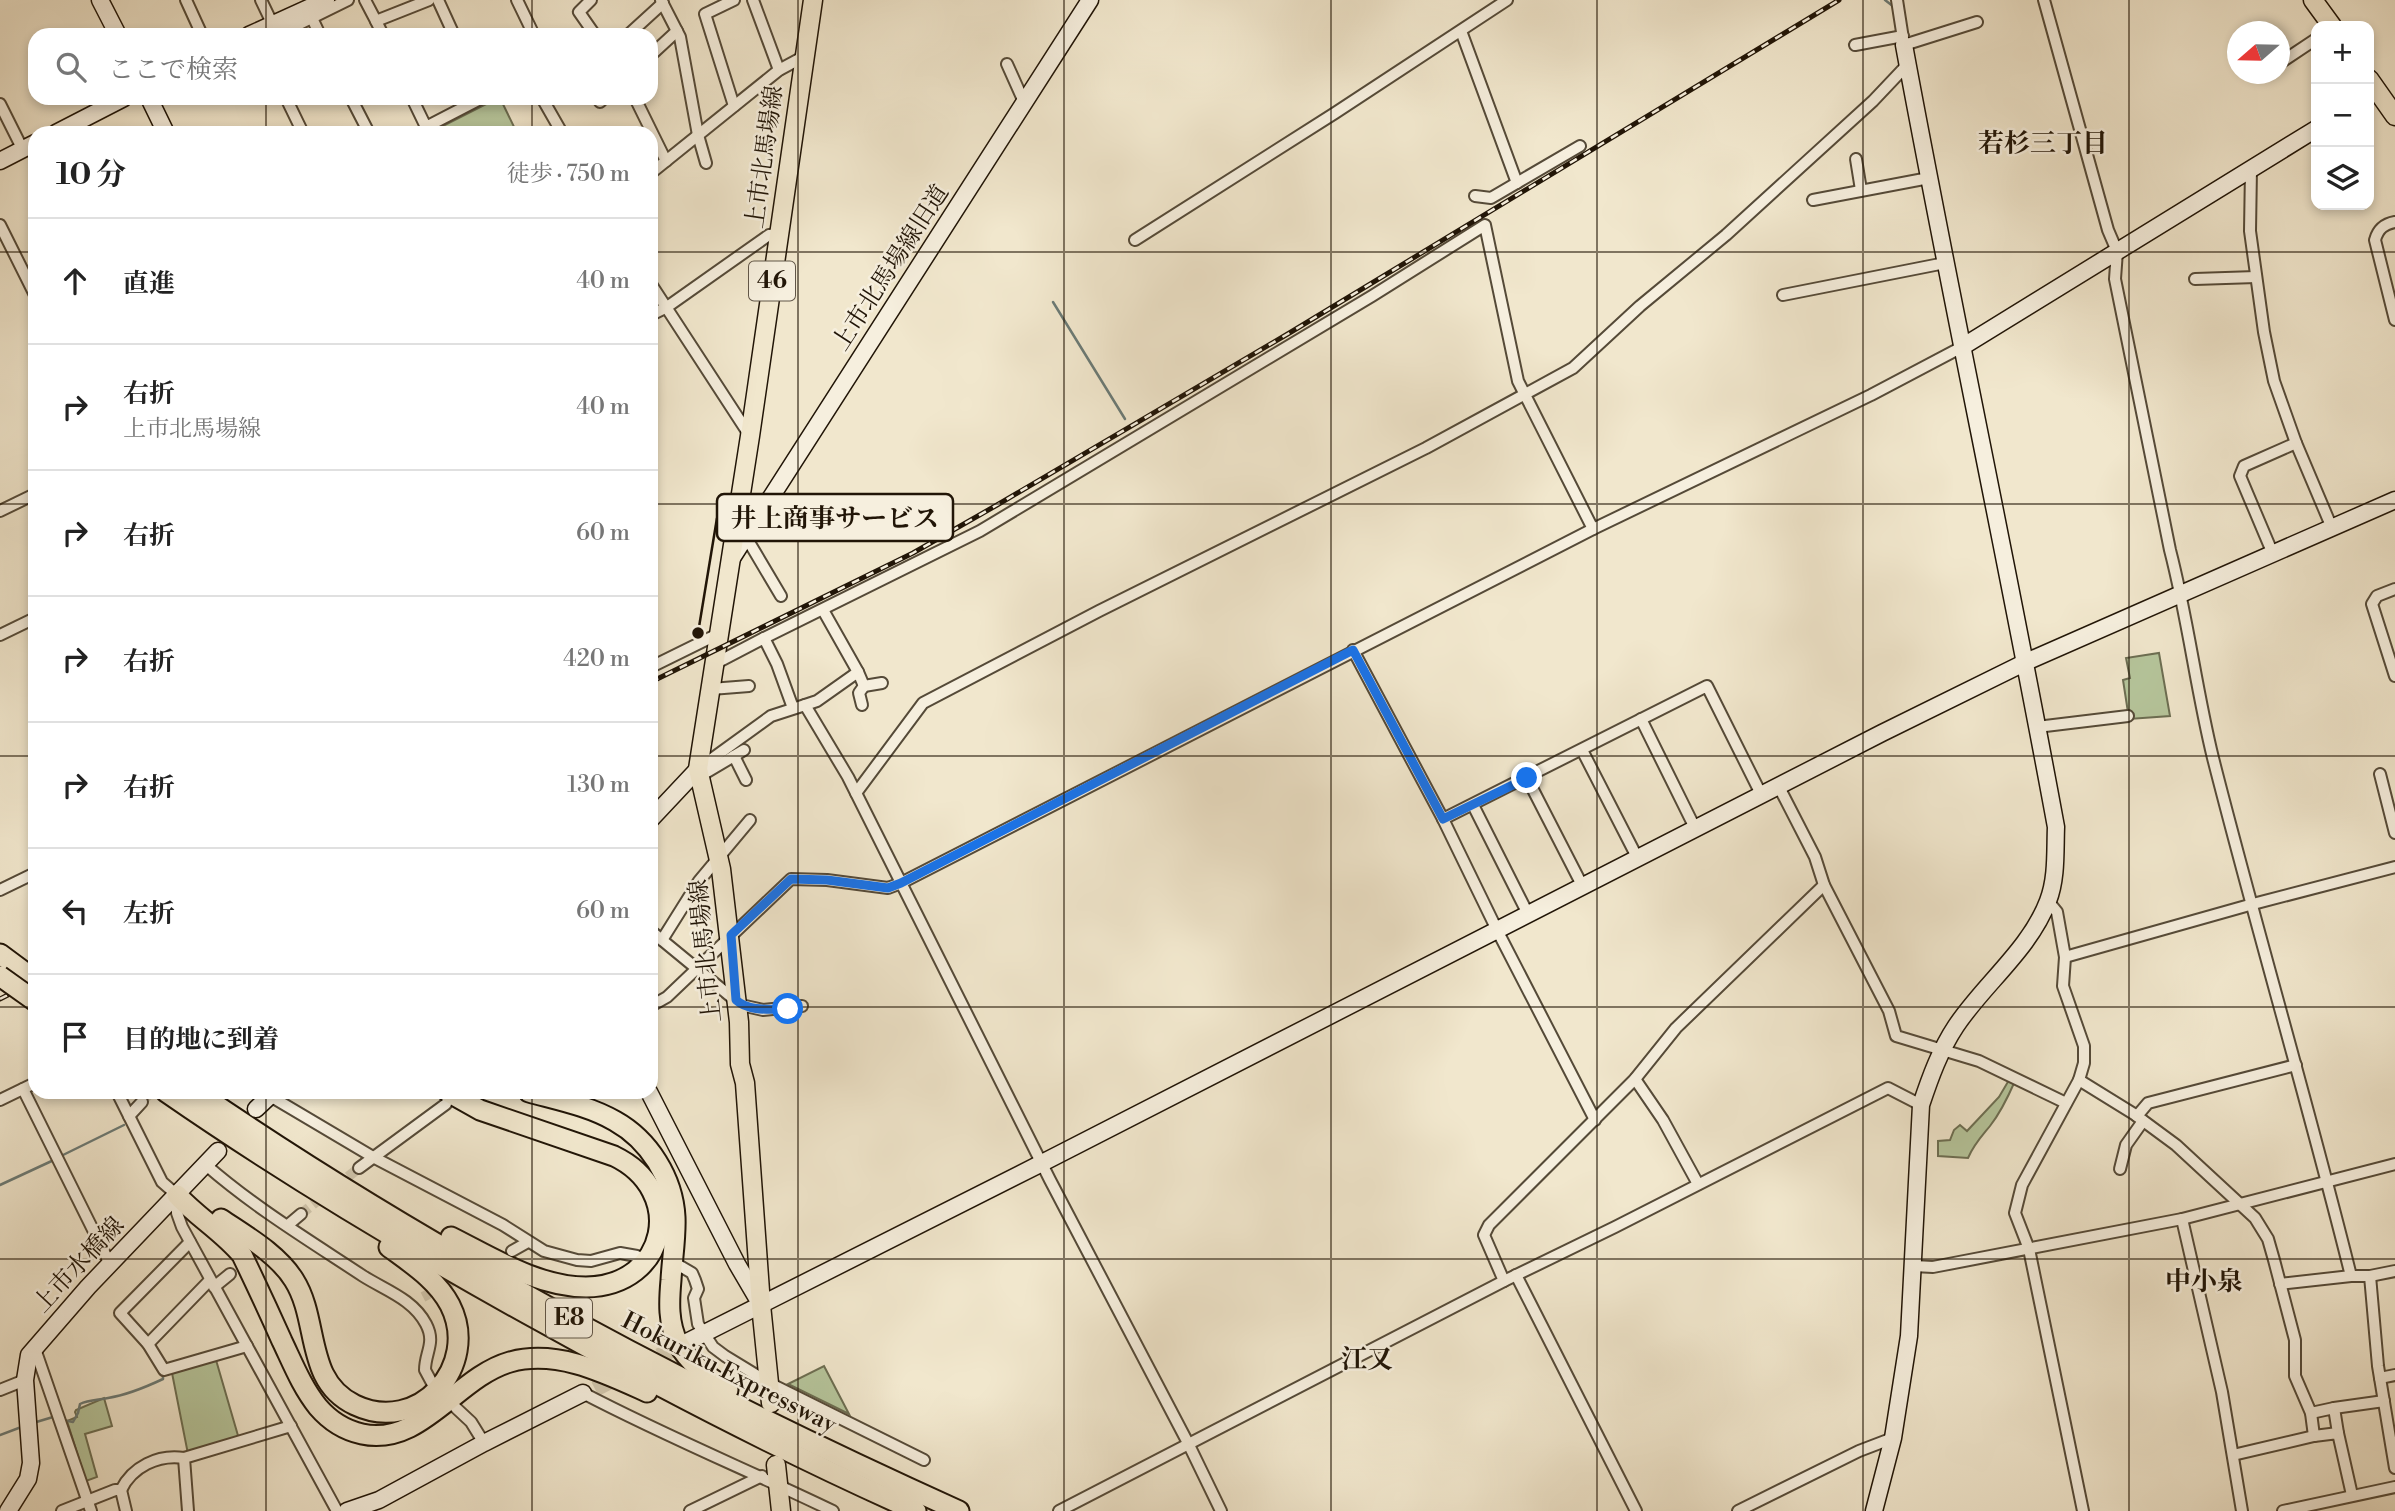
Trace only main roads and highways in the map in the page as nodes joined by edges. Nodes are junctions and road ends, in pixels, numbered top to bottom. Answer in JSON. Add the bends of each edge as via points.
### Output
{"nodes":[{"id":1,"x":813,"y":0,"type":"edge"},
{"id":2,"x":2313,"y":0,"type":"edge"},
{"id":3,"x":2328,"y":21,"type":"edge"},
{"id":4,"x":2374,"y":91,"type":"edge"},
{"id":5,"x":2395,"y":116,"type":"edge"},
{"id":6,"x":3,"y":963,"type":"edge"},
{"id":7,"x":28,"y":976,"type":"edge"},
{"id":8,"x":28,"y":993,"type":"edge"},
{"id":9,"x":190,"y":1099,"type":"edge"},
{"id":10,"x":190,"y":1099,"type":"edge"},
{"id":11,"x":191,"y":1099,"type":"edge"},
{"id":12,"x":456,"y":1099,"type":"edge"},
{"id":13,"x":552,"y":1099,"type":"edge"},
{"id":14,"x":286,"y":1150,"type":"junction"},
{"id":15,"x":771,"y":1403,"type":"dead end"},
{"id":16,"x":825,"y":1469,"type":"junction"},
{"id":17,"x":772,"y":1475,"type":"road end"},
{"id":18,"x":913,"y":1490,"type":"junction"},
{"id":19,"x":781,"y":1511,"type":"edge"},
{"id":20,"x":916,"y":1511,"type":"edge"},
{"id":21,"x":959,"y":1511,"type":"edge"}],
"edges":[{"from":1,"to":15,"type":"main road","name":"上市北馬場線","number":"46","via":[[698,769],[719,856],[731,935]]},
{"from":2,"to":3,"type":"main road"},
{"from":4,"to":5,"type":"main road"},
{"from":6,"to":7,"type":"highway"},
{"from":6,"to":8,"type":"highway","bridge":true},
{"from":9,"to":16,"type":"highway","via":[[214,1129],[432,1280],[451,1307],[459,1342],[454,1366],[442,1387],[418,1406],[392,1412],[366,1410],[333,1389],[318,1366],[306,1308],[294,1279],[244,1235],[201,1205],[177,1195],[242,1255],[307,1391],[326,1415],[346,1430],[380,1436],[407,1429],[481,1375],[511,1362],[546,1358],[596,1370]]},
{"from":10,"to":16,"type":"highway","name":"Hokuriku Expressway","number":"E8","via":[[370,1223],[509,1304]]},
{"from":11,"to":14,"type":"highway","name":"Hokuriku Expressway","number":"E8"},
{"from":12,"to":14,"type":"highway","via":[[614,1156],[641,1173],[655,1196],[660,1221],[653,1249],[643,1264],[623,1279],[599,1286],[556,1284],[433,1228]]},
{"from":13,"to":18,"type":"highway","via":[[617,1122],[659,1164],[675,1216],[671,1324],[678,1343],[702,1373],[744,1401]]},
{"from":14,"to":18,"type":"highway","name":"Hokuriku Expressway","number":"E8","via":[[435,1242],[609,1340],[836,1456]]},
{"from":16,"to":20,"type":"highway","name":"Hokuriku Expressway","number":"E8"},
{"from":17,"to":19,"type":"main road"},
{"from":18,"to":21,"type":"highway","name":"Hokuriku Expressway","number":"E8"}]}
